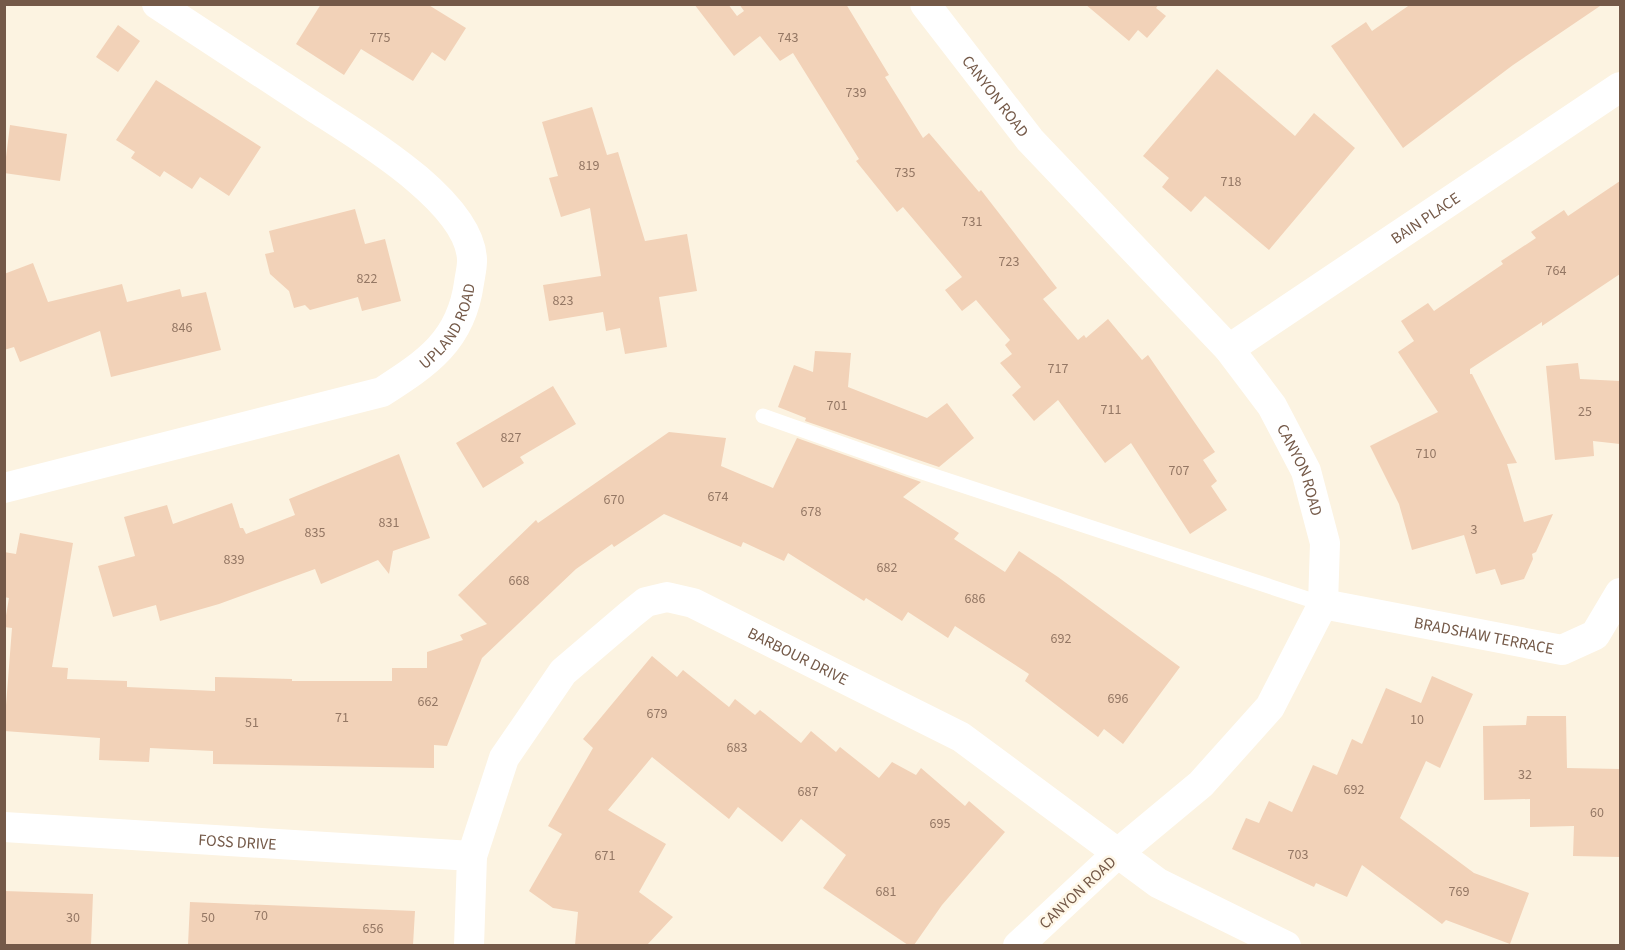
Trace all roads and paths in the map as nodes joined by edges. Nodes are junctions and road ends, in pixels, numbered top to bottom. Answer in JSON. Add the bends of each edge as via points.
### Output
{"nodes":[{"id":1,"x":157,"y":4,"type":"edge"},
{"id":2,"x":925,"y":4,"type":"edge"},
{"id":3,"x":1620,"y":87,"type":"edge"},
{"id":4,"x":1229,"y":349,"type":"junction"},
{"id":5,"x":763,"y":416,"type":"dead end"},
{"id":6,"x":4,"y":488,"type":"edge"},
{"id":7,"x":1620,"y":593,"type":"edge"},
{"id":8,"x":1323,"y":604,"type":"junction"},
{"id":9,"x":4,"y":827,"type":"edge"},
{"id":10,"x":1119,"y":853,"type":"junction"},
{"id":11,"x":472,"y":856,"type":"junction"},
{"id":12,"x":469,"y":945,"type":"edge"},
{"id":13,"x":1018,"y":945,"type":"edge"},
{"id":14,"x":1286,"y":945,"type":"edge"}],
"edges":[{"from":1,"to":6,"type":"street","name":"UPLAND ROAD","via":[[401,164],[416,178],[462,228],[472,259],[467,299],[452,335],[427,363],[382,392]]},
{"from":2,"to":4,"type":"street","name":"CANYON ROAD","via":[[1030,140]]},
{"from":3,"to":4,"type":"street","name":"BAIN PLACE"},
{"from":4,"to":8,"type":"street","name":"CANYON ROAD","via":[[1272,406],[1306,471],[1325,543]]},
{"from":5,"to":8,"type":"lane"},
{"from":7,"to":8,"type":"street","name":"BRADSHAW TERRACE","via":[[1595,634],[1562,650]]},
{"from":8,"to":10,"type":"street","name":"CANYON ROAD","via":[[1270,707],[1201,783]]},
{"from":9,"to":11,"type":"street","name":"FOSS DRIVE"},
{"from":10,"to":11,"type":"street","name":"BARBOUR DRIVE","via":[[961,737],[693,603],[667,597],[646,602],[563,672],[504,758]]},
{"from":10,"to":13,"type":"street","name":"CANYON ROAD"},
{"from":10,"to":14,"type":"street","name":"BARBOUR DRIVE","via":[[1158,883]]},
{"from":11,"to":12,"type":"street","name":"BARBOUR DRIVE"}]}
